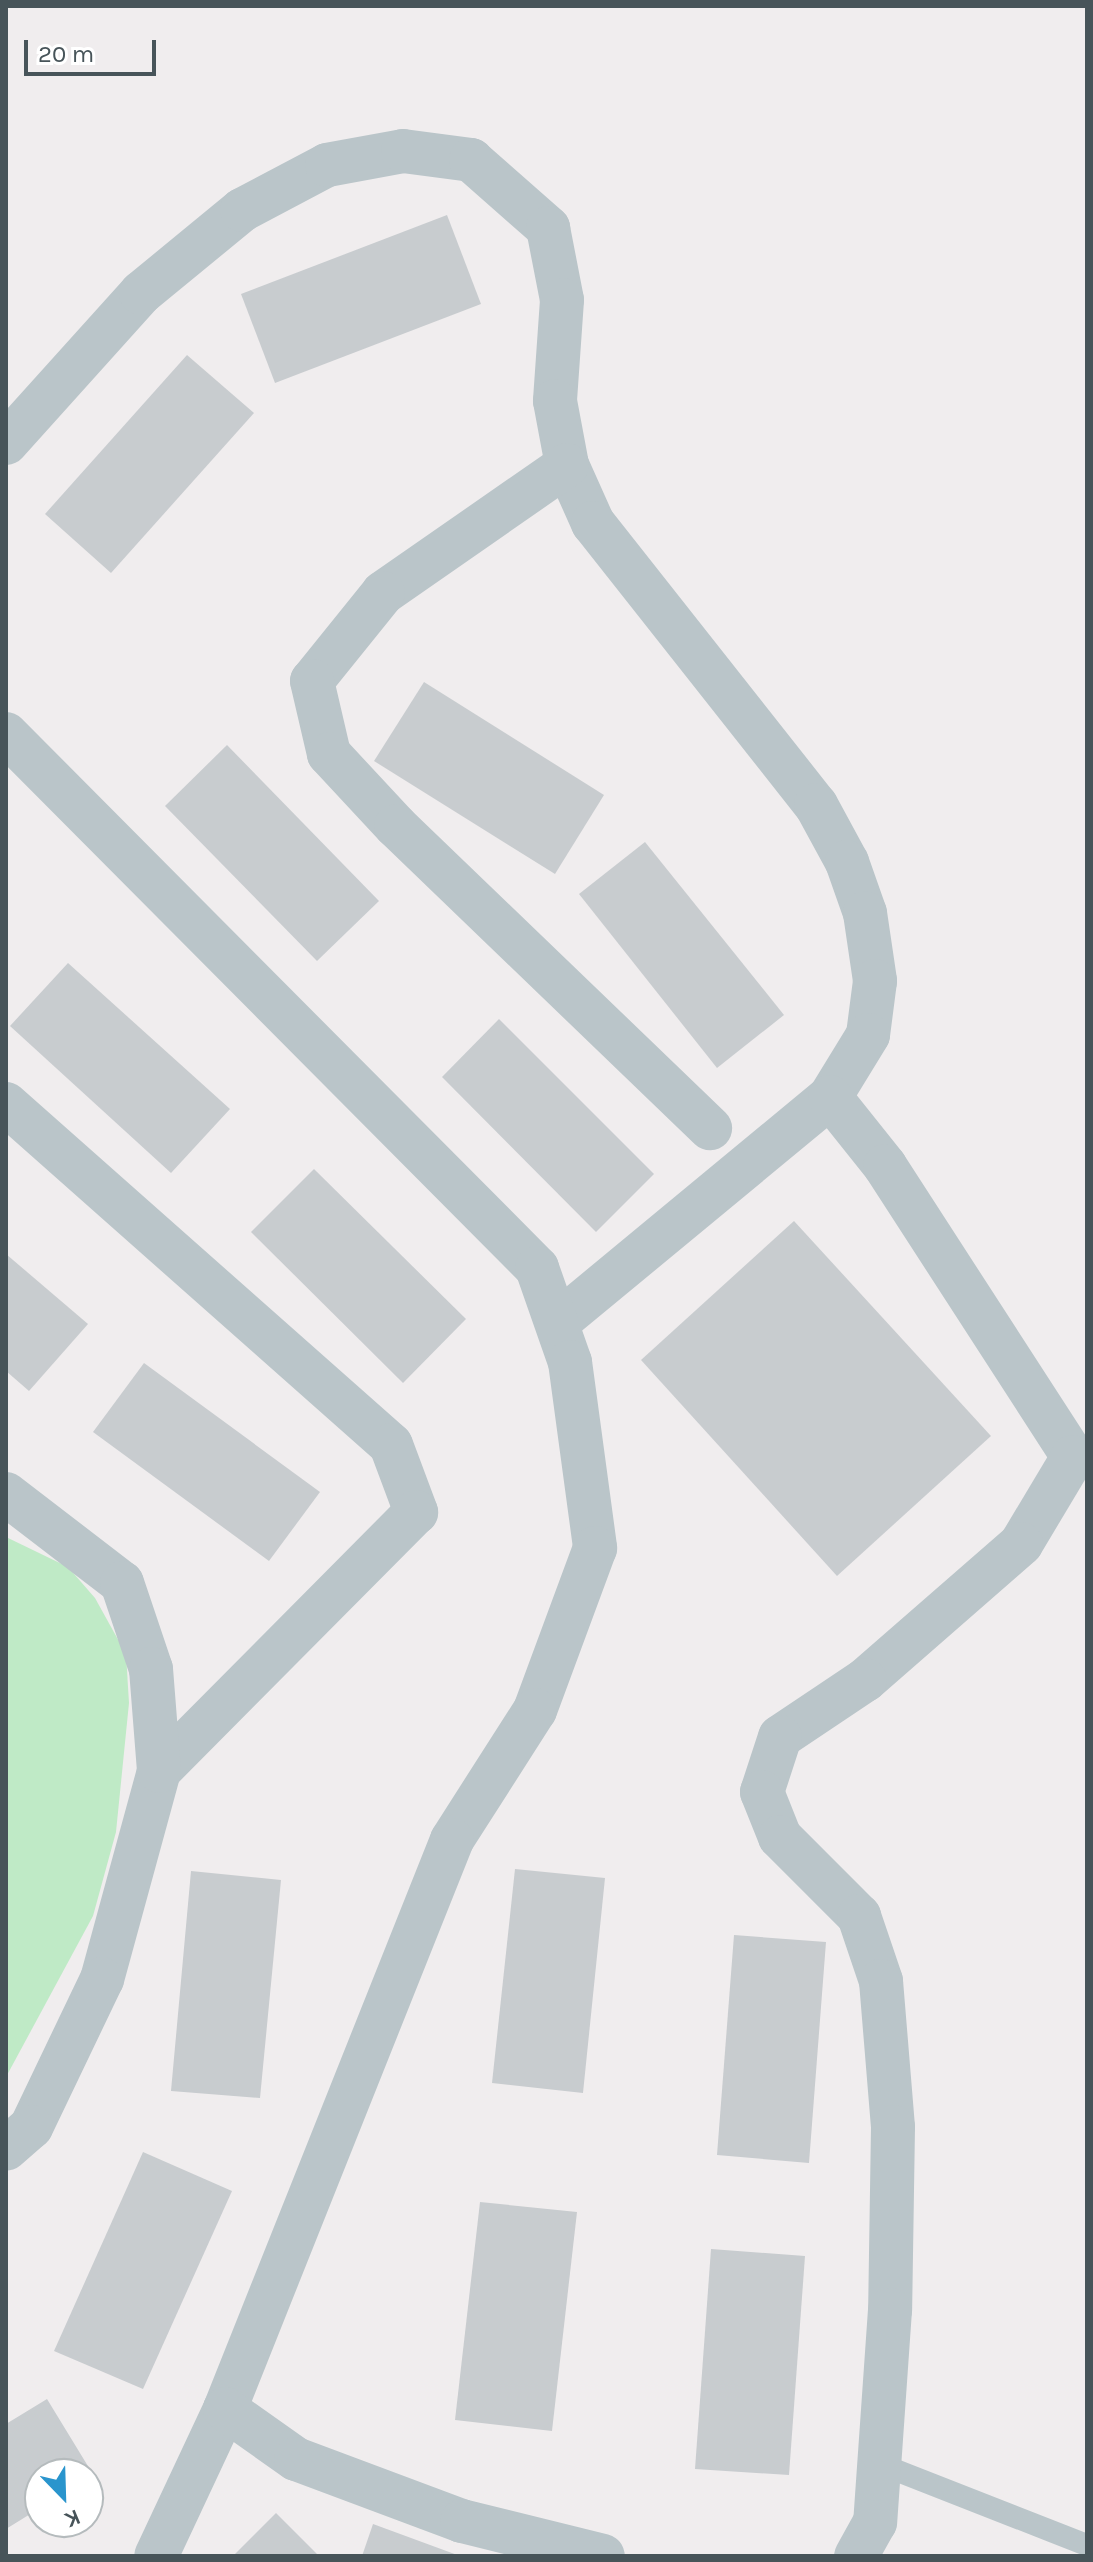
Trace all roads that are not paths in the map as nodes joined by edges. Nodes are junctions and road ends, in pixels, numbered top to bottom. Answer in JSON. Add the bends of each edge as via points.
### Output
{"nodes":[{"id":1,"x":6,"y":443,"type":"edge"},
{"id":2,"x":567,"y":465,"type":"junction"},
{"id":3,"x":6,"y":734,"type":"edge"},
{"id":4,"x":830,"y":1097,"type":"junction"},
{"id":5,"x":6,"y":1104,"type":"edge"},
{"id":6,"x":710,"y":1128,"type":"dead end"},
{"id":7,"x":557,"y":1323,"type":"junction"},
{"id":8,"x":6,"y":1494,"type":"edge"},
{"id":9,"x":159,"y":1771,"type":"junction"},
{"id":10,"x":6,"y":2149,"type":"edge"},
{"id":11,"x":225,"y":2409,"type":"junction"},
{"id":12,"x":880,"y":2464,"type":"junction"},
{"id":13,"x":1087,"y":2545,"type":"edge"},
{"id":14,"x":583,"y":2554,"type":"edge"},
{"id":15,"x":156,"y":2556,"type":"edge"},
{"id":16,"x":856,"y":2556,"type":"edge"}],
"edges":[{"from":1,"to":2,"type":"street","via":[[141,293],[242,210],[327,165],[403,151],[471,160],[548,228],[562,300],[555,401]]},
{"from":2,"to":4,"type":"street","via":[[593,523],[816,805],[847,862],[865,913],[875,981],[868,1035]]},
{"from":2,"to":6,"type":"street","via":[[383,593],[312,681],[329,754],[396,826]]},
{"from":3,"to":7,"type":"street","via":[[537,1268]]},
{"from":4,"to":7,"type":"street"},
{"from":4,"to":12,"type":"street","via":[[885,1166],[1073,1457],[1021,1544],[865,1680],[780,1737],[762,1792],[780,1837],[859,1916],[881,1981],[893,2127]]},
{"from":5,"to":9,"type":"street","via":[[391,1445],[416,1512]]},
{"from":7,"to":11,"type":"street","via":[[570,1362],[595,1548],[535,1710],[452,1840]]},
{"from":8,"to":9,"type":"street","via":[[122,1583],[151,1669]]},
{"from":9,"to":10,"type":"street","via":[[102,1979],[31,2127]]},
{"from":11,"to":14,"type":"street","via":[[296,2459],[462,2521]]},
{"from":11,"to":15,"type":"street"},
{"from":12,"to":13,"type":"lane"},
{"from":12,"to":16,"type":"street","via":[[875,2522]]}]}
